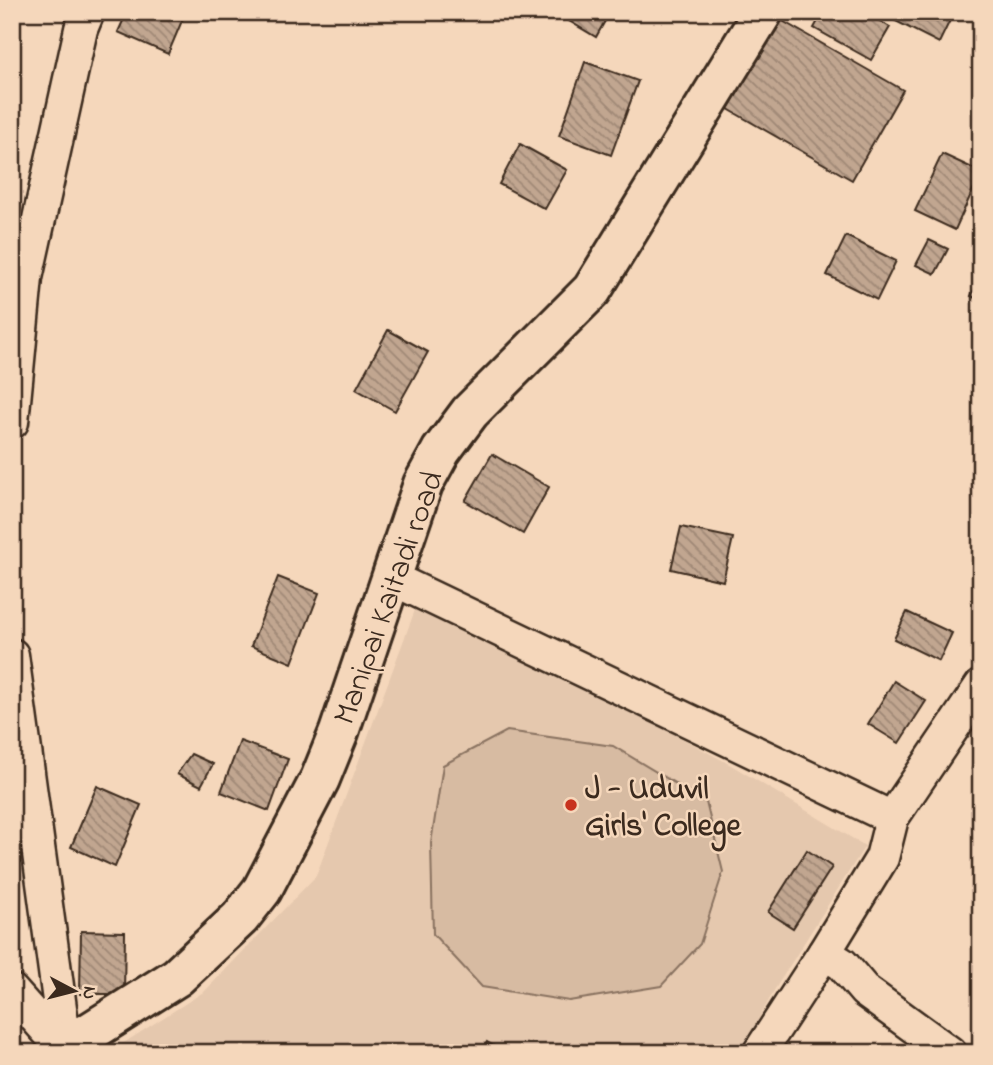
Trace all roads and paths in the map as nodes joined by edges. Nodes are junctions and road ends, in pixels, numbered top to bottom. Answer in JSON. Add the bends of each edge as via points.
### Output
{"nodes":[{"id":1,"x":88,"y":12,"type":"edge"},
{"id":2,"x":763,"y":12,"type":"edge"},
{"id":3,"x":12,"y":422,"type":"edge"},
{"id":4,"x":391,"y":578,"type":"junction"},
{"id":5,"x":12,"y":655,"type":"edge"},
{"id":6,"x":981,"y":686,"type":"edge"},
{"id":7,"x":892,"y":818,"type":"junction"},
{"id":8,"x":824,"y":953,"type":"junction"},
{"id":9,"x":12,"y":991,"type":"edge"},
{"id":10,"x":66,"y":1052,"type":"edge"},
{"id":11,"x":759,"y":1053,"type":"edge"},
{"id":12,"x":950,"y":1053,"type":"edge"}],
"edges":[{"from":1,"to":3,"type":"street","via":[[26,278]]},
{"from":2,"to":4,"type":"main road","name":"Manipai Kaitadi road","via":[[592,290],[470,412],[441,451],[423,484]]},
{"from":4,"to":7,"type":"street"},
{"from":4,"to":10,"type":"main road","name":"Manipai Kaitadi road","via":[[329,755],[262,890],[240,918],[177,977]]},
{"from":5,"to":10,"type":"street"},
{"from":6,"to":7,"type":"street"},
{"from":7,"to":8,"type":"street","via":[[882,858]]},
{"from":8,"to":11,"type":"street"},
{"from":8,"to":12,"type":"street","via":[[842,964],[865,991]]},
{"from":9,"to":10,"type":"street"}]}
